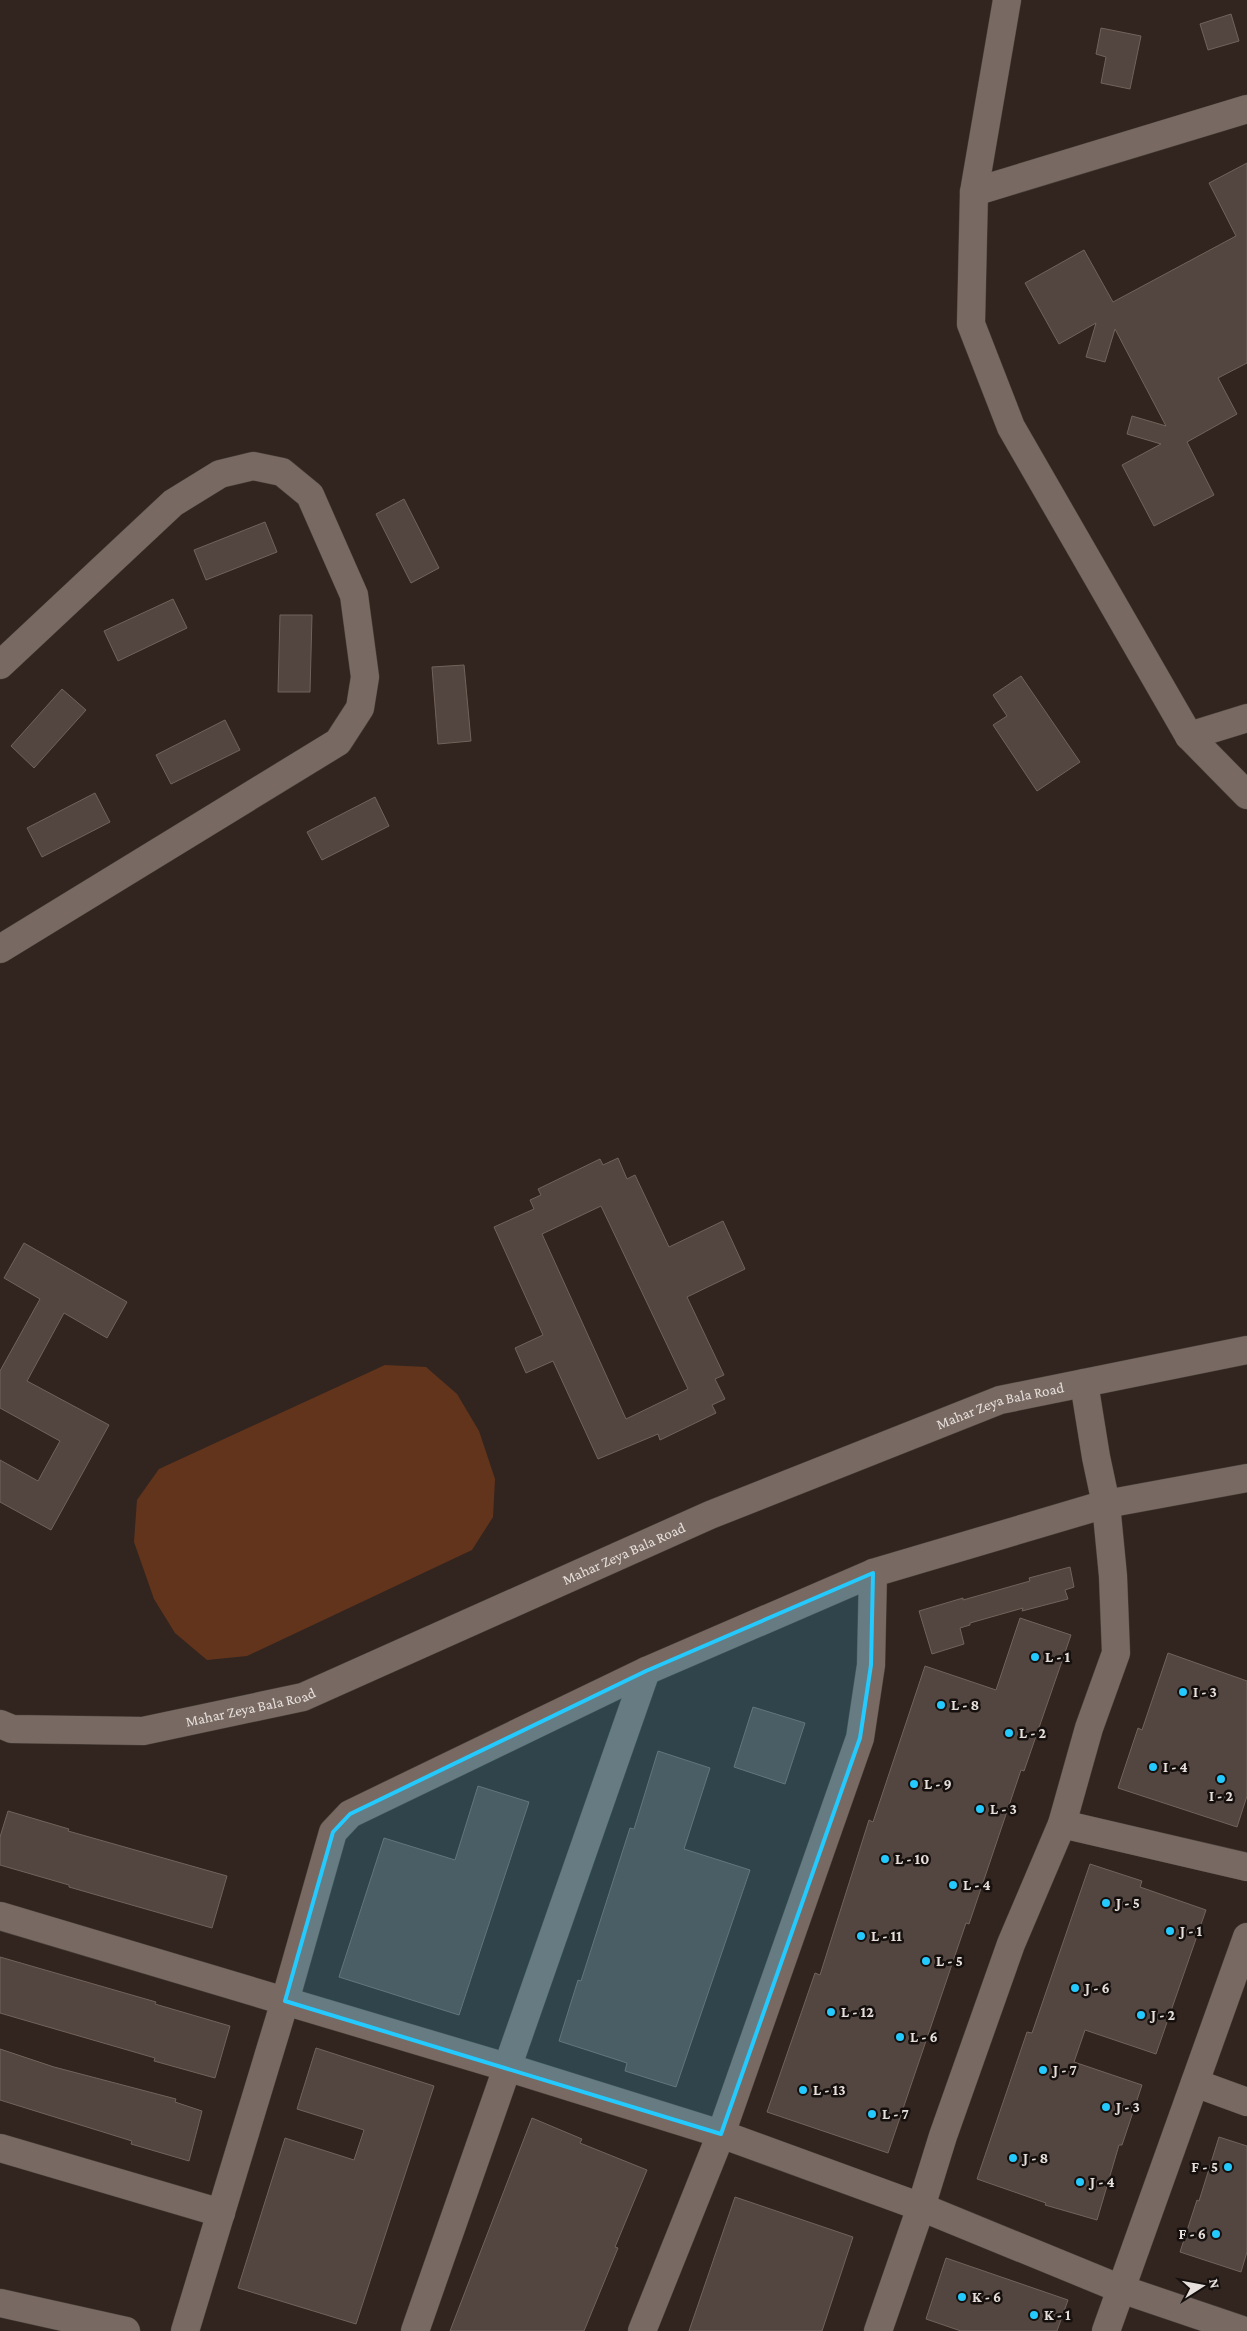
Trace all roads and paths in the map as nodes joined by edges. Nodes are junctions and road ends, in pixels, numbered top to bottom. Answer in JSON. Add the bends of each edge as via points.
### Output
{"nodes":[{"id":1,"x":1007,"y":0,"type":"edge"},
{"id":2,"x":1247,"y":109,"type":"edge"},
{"id":3,"x":974,"y":192,"type":"junction"},
{"id":4,"x":0,"y":665,"type":"edge"},
{"id":5,"x":1247,"y":718,"type":"edge"},
{"id":6,"x":1189,"y":736,"type":"junction"},
{"id":7,"x":1247,"y":795,"type":"edge"},
{"id":8,"x":0,"y":949,"type":"edge"},
{"id":9,"x":1247,"y":1350,"type":"edge"},
{"id":10,"x":1084,"y":1383,"type":"junction"},
{"id":11,"x":1247,"y":1478,"type":"edge"},
{"id":12,"x":1106,"y":1504,"type":"junction"},
{"id":13,"x":873,"y":1573,"type":"junction"},
{"id":14,"x":646,"y":1671,"type":"junction"},
{"id":15,"x":0,"y":1724,"type":"edge"},
{"id":16,"x":1062,"y":1824,"type":"junction"},
{"id":17,"x":1247,"y":1867,"type":"edge"},
{"id":18,"x":0,"y":1916,"type":"edge"},
{"id":19,"x":1247,"y":1936,"type":"edge"},
{"id":20,"x":285,"y":2001,"type":"junction"},
{"id":21,"x":506,"y":2067,"type":"junction"},
{"id":22,"x":1195,"y":2083,"type":"junction"},
{"id":23,"x":1247,"y":2102,"type":"edge"},
{"id":24,"x":720,"y":2134,"type":"junction"},
{"id":25,"x":0,"y":2148,"type":"edge"},
{"id":26,"x":921,"y":2208,"type":"junction"},
{"id":27,"x":221,"y":2214,"type":"junction"},
{"id":28,"x":1121,"y":2288,"type":"junction"},
{"id":29,"x":0,"y":2303,"type":"edge"},
{"id":30,"x":126,"y":2331,"type":"edge"},
{"id":31,"x":185,"y":2331,"type":"edge"},
{"id":32,"x":415,"y":2331,"type":"edge"},
{"id":33,"x":642,"y":2331,"type":"edge"},
{"id":34,"x":878,"y":2331,"type":"edge"},
{"id":35,"x":1106,"y":2331,"type":"edge"},
{"id":36,"x":1246,"y":2331,"type":"edge"}],
"edges":[{"from":1,"to":3,"type":"street"},
{"from":2,"to":3,"type":"street"},
{"from":3,"to":6,"type":"street","via":[[971,324],[1010,427]]},
{"from":4,"to":8,"type":"street","via":[[174,503],[220,474],[253,466],[282,472],[310,495],[354,594],[364,678],[360,708],[338,742]]},
{"from":5,"to":6,"type":"street"},
{"from":6,"to":7,"type":"street"},
{"from":9,"to":10,"type":"street","name":"Mahar Zeya Bala Road"},
{"from":10,"to":12,"type":"street"},
{"from":10,"to":15,"type":"street","name":"Mahar Zeya Bala Road","via":[[1000,1400],[719,1511],[303,1697],[143,1730],[12,1729]]},
{"from":11,"to":12,"type":"street"},
{"from":12,"to":13,"type":"street"},
{"from":12,"to":16,"type":"street","via":[[1116,1653],[1089,1728]]},
{"from":13,"to":14,"type":"street"},
{"from":13,"to":24,"type":"street","via":[[871,1665],[860,1738]]},
{"from":14,"to":20,"type":"street","via":[[350,1814],[333,1832]]},
{"from":14,"to":21,"type":"street"},
{"from":16,"to":17,"type":"street"},
{"from":16,"to":26,"type":"street","via":[[1010,1944]]},
{"from":18,"to":20,"type":"street"},
{"from":19,"to":22,"type":"street"},
{"from":20,"to":21,"type":"street"},
{"from":20,"to":27,"type":"street"},
{"from":21,"to":24,"type":"street"},
{"from":21,"to":32,"type":"street"},
{"from":22,"to":23,"type":"street"},
{"from":22,"to":28,"type":"street"},
{"from":24,"to":26,"type":"street"},
{"from":24,"to":33,"type":"street"},
{"from":25,"to":27,"type":"street"},
{"from":26,"to":28,"type":"street"},
{"from":26,"to":34,"type":"street"},
{"from":27,"to":31,"type":"street"},
{"from":28,"to":35,"type":"street"},
{"from":28,"to":36,"type":"street"},
{"from":29,"to":30,"type":"street"}]}
